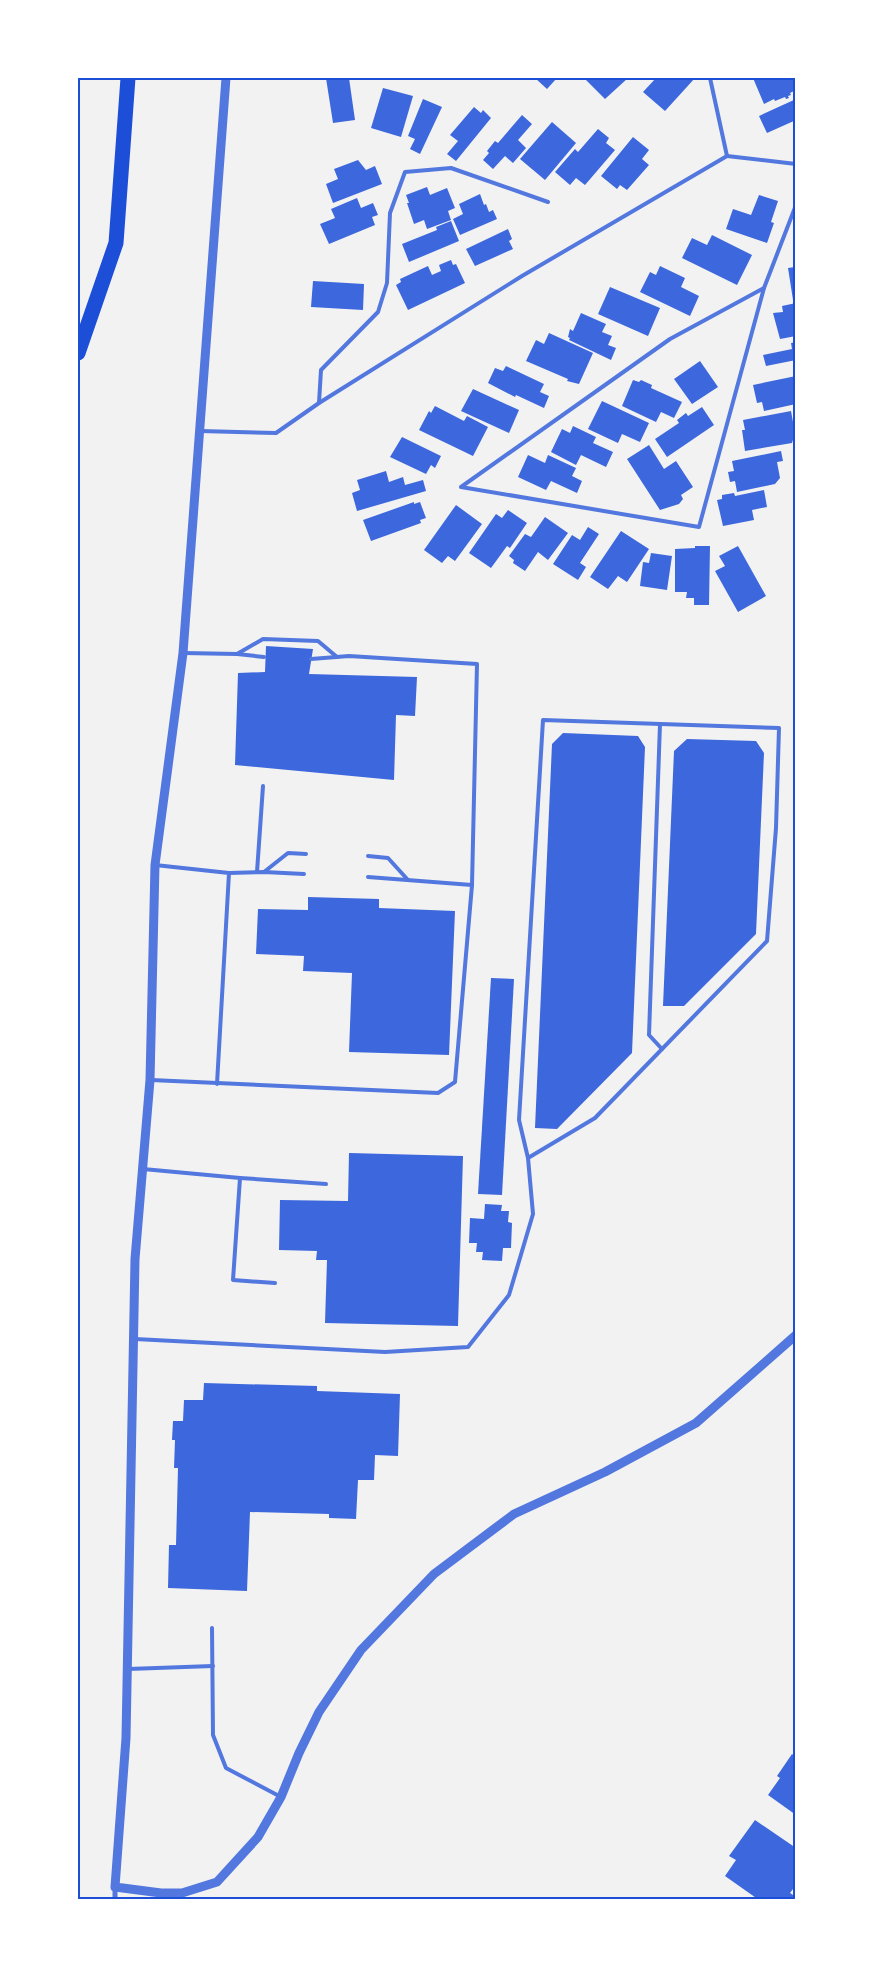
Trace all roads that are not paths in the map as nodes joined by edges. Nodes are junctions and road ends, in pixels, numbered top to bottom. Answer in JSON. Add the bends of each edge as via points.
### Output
{"nodes":[{"id":1,"x":128,"y":78,"type":"edge"},
{"id":2,"x":226,"y":78,"type":"edge"},
{"id":3,"x":710,"y":78,"type":"edge"},
{"id":4,"x":727,"y":156,"type":"junction"},
{"id":5,"x":796,"y":164,"type":"edge"},
{"id":6,"x":548,"y":202,"type":"dead end"},
{"id":7,"x":796,"y":205,"type":"edge"},
{"id":8,"x":764,"y":288,"type":"junction"},
{"id":9,"x":78,"y":353,"type":"edge"},
{"id":10,"x":319,"y":403,"type":"junction"},
{"id":11,"x":200,"y":431,"type":"junction"},
{"id":12,"x":183,"y":653,"type":"junction"},
{"id":13,"x":237,"y":654,"type":"junction"},
{"id":14,"x":264,"y":657,"type":"dead end"},
{"id":15,"x":337,"y":657,"type":"junction"},
{"id":16,"x":311,"y":659,"type":"dead end"},
{"id":17,"x":660,"y":724,"type":"junction"},
{"id":18,"x":263,"y":786,"type":"dead end"},
{"id":19,"x":306,"y":854,"type":"dead end"},
{"id":20,"x":368,"y":856,"type":"dead end"},
{"id":21,"x":155,"y":866,"type":"junction"},
{"id":22,"x":257,"y":872,"type":"junction"},
{"id":23,"x":264,"y":872,"type":"junction"},
{"id":24,"x":229,"y":874,"type":"junction"},
{"id":25,"x":304,"y":874,"type":"dead end"},
{"id":26,"x":368,"y":877,"type":"dead end"},
{"id":27,"x":408,"y":880,"type":"junction"},
{"id":28,"x":472,"y":885,"type":"junction"},
{"id":29,"x":662,"y":1049,"type":"junction"},
{"id":30,"x":150,"y":1080,"type":"junction"},
{"id":31,"x":217,"y":1084,"type":"junction"},
{"id":32,"x":528,"y":1158,"type":"junction"},
{"id":33,"x":143,"y":1168,"type":"junction"},
{"id":34,"x":240,"y":1178,"type":"junction"},
{"id":35,"x":326,"y":1184,"type":"dead end"},
{"id":36,"x":275,"y":1283,"type":"dead end"},
{"id":37,"x":796,"y":1335,"type":"edge"},
{"id":38,"x":133,"y":1339,"type":"junction"},
{"id":39,"x":212,"y":1628,"type":"dead end"},
{"id":40,"x":213,"y":1666,"type":"junction"},
{"id":41,"x":128,"y":1669,"type":"junction"},
{"id":42,"x":281,"y":1797,"type":"junction"},
{"id":43,"x":115,"y":1886,"type":"junction"},
{"id":44,"x":115,"y":1900,"type":"edge"}],
"edges":[{"from":1,"to":9,"type":"highway","via":[[116,243]]},
{"from":2,"to":11,"type":"street"},
{"from":3,"to":4,"type":"lane"},
{"from":4,"to":5,"type":"lane"},
{"from":4,"to":10,"type":"lane","via":[[522,276]]},
{"from":6,"to":10,"type":"lane","via":[[451,168],[405,172],[390,213],[387,283],[378,312],[321,370]]},
{"from":7,"to":8,"type":"lane"},
{"from":8,"to":8,"type":"lane","via":[[699,527],[461,487],[670,339]]},
{"from":10,"to":11,"type":"lane","via":[[276,433]]},
{"from":11,"to":12,"type":"street"},
{"from":12,"to":13,"type":"lane"},
{"from":12,"to":21,"type":"street"},
{"from":13,"to":14,"type":"lane"},
{"from":13,"to":15,"type":"lane","via":[[263,639],[299,640],[318,641]]},
{"from":15,"to":16,"type":"lane"},
{"from":15,"to":28,"type":"lane","via":[[477,664]]},
{"from":17,"to":29,"type":"lane","via":[[649,1035]]},
{"from":17,"to":29,"type":"lane","via":[[779,728],[776,828],[767,941]]},
{"from":17,"to":32,"type":"lane","via":[[543,720],[519,1120]]},
{"from":18,"to":22,"type":"lane"},
{"from":19,"to":23,"type":"lane","via":[[288,853]]},
{"from":20,"to":27,"type":"lane","via":[[388,858]]},
{"from":21,"to":24,"type":"lane"},
{"from":21,"to":30,"type":"street"},
{"from":22,"to":23,"type":"lane"},
{"from":22,"to":24,"type":"lane"},
{"from":23,"to":25,"type":"lane"},
{"from":24,"to":31,"type":"lane"},
{"from":26,"to":27,"type":"lane"},
{"from":27,"to":28,"type":"lane"},
{"from":28,"to":31,"type":"lane","via":[[454,1082],[438,1093]]},
{"from":29,"to":32,"type":"lane","via":[[595,1118]]},
{"from":30,"to":31,"type":"lane"},
{"from":30,"to":33,"type":"street"},
{"from":32,"to":38,"type":"lane","via":[[533,1214],[510,1295],[468,1347],[385,1352]]},
{"from":33,"to":34,"type":"lane"},
{"from":33,"to":38,"type":"street","via":[[135,1259]]},
{"from":34,"to":35,"type":"lane"},
{"from":34,"to":36,"type":"lane","via":[[233,1280]]},
{"from":37,"to":42,"type":"street","via":[[696,1423],[605,1472],[514,1514],[434,1574],[361,1650],[319,1712]]},
{"from":38,"to":41,"type":"street"},
{"from":39,"to":40,"type":"lane"},
{"from":40,"to":41,"type":"lane"},
{"from":40,"to":42,"type":"lane","via":[[213,1734],[226,1768]]},
{"from":41,"to":43,"type":"street"},
{"from":42,"to":43,"type":"street","via":[[258,1837],[217,1882],[182,1893]]},
{"from":43,"to":44,"type":"street"}]}
